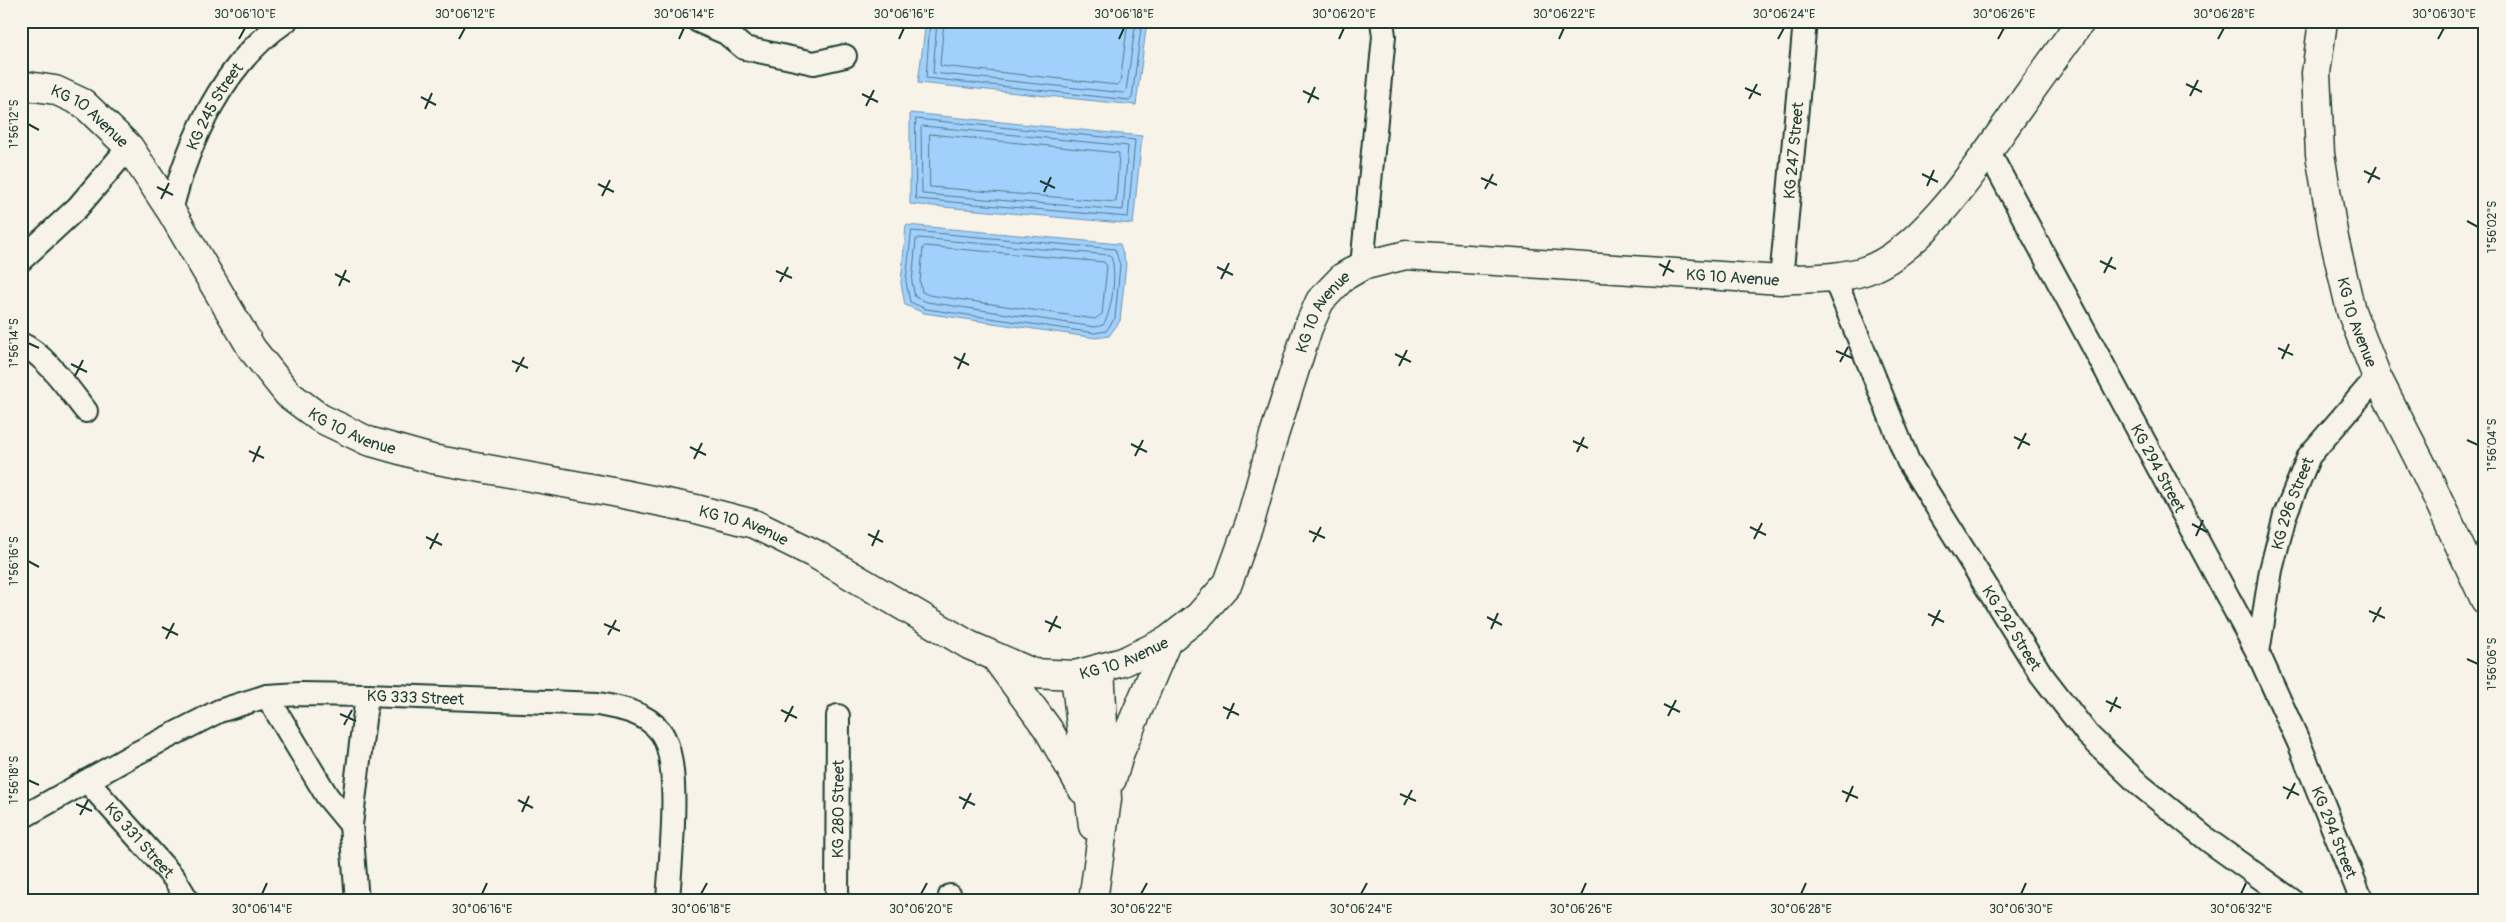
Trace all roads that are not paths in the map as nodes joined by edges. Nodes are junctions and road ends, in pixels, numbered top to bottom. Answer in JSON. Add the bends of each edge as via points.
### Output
{"nodes":[{"id":1,"x":286,"y":21,"type":"edge"},
{"id":2,"x":698,"y":21,"type":"edge"},
{"id":3,"x":1382,"y":21,"type":"edge"},
{"id":4,"x":1805,"y":21,"type":"edge"},
{"id":5,"x":2081,"y":21,"type":"edge"},
{"id":6,"x":2323,"y":21,"type":"edge"},
{"id":7,"x":845,"y":56,"type":"dead end"},
{"id":8,"x":21,"y":85,"type":"edge"},
{"id":9,"x":129,"y":147,"type":"junction"},
{"id":10,"x":1988,"y":151,"type":"junction"},
{"id":11,"x":171,"y":211,"type":"junction"},
{"id":12,"x":21,"y":260,"type":"edge"},
{"id":13,"x":1362,"y":266,"type":"junction"},
{"id":14,"x":1834,"y":277,"type":"junction"},
{"id":15,"x":1781,"y":280,"type":"junction"},
{"id":16,"x":21,"y":344,"type":"edge"},
{"id":17,"x":2377,"y":377,"type":"junction"},
{"id":18,"x":86,"y":411,"type":"dead end"},
{"id":19,"x":2485,"y":600,"type":"edge"},
{"id":20,"x":1167,"y":641,"type":"junction"},
{"id":21,"x":2258,"y":653,"type":"junction"},
{"id":22,"x":996,"y":658,"type":"junction"},
{"id":23,"x":1088,"y":672,"type":"junction"},
{"id":24,"x":367,"y":695,"type":"junction"},
{"id":25,"x":267,"y":696,"type":"junction"},
{"id":26,"x":838,"y":716,"type":"dead end"},
{"id":27,"x":86,"y":781,"type":"junction"},
{"id":28,"x":1097,"y":799,"type":"junction"},
{"id":29,"x":21,"y":818,"type":"edge"},
{"id":30,"x":351,"y":825,"type":"junction"},
{"id":31,"x":188,"y":901,"type":"edge"},
{"id":32,"x":357,"y":901,"type":"edge"},
{"id":33,"x":668,"y":901,"type":"edge"},
{"id":34,"x":837,"y":901,"type":"edge"},
{"id":35,"x":1093,"y":901,"type":"edge"},
{"id":36,"x":2293,"y":901,"type":"edge"},
{"id":37,"x":2362,"y":901,"type":"edge"}],
"edges":[{"from":1,"to":11,"type":"street","name":"KG 245 Street","via":[[240,63],[215,101],[178,179]]},
{"from":2,"to":7,"type":"street","via":[[726,33],[744,48],[814,62]]},
{"from":3,"to":13,"type":"street","via":[[1384,36]]},
{"from":4,"to":15,"type":"street","name":"KG 247 Street"},
{"from":5,"to":10,"type":"street","name":"KG 10 Avenue"},
{"from":6,"to":17,"type":"street","name":"KG 10 Avenue","via":[[2316,73],[2320,154],[2334,238],[2351,311]]},
{"from":8,"to":9,"type":"street","name":"KG 10 Avenue","via":[[56,90],[83,103]]},
{"from":9,"to":11,"type":"street","name":"KG 10 Avenue"},
{"from":9,"to":12,"type":"street","via":[[78,207]]},
{"from":10,"to":14,"type":"street","name":"KG 10 Avenue","via":[[1939,215],[1900,251],[1864,271]]},
{"from":10,"to":21,"type":"street","name":"KG 294 Street"},
{"from":11,"to":22,"type":"street","name":"KG 10 Avenue","via":[[252,349],[288,394],[320,418],[368,441],[432,459],[631,496],[754,524],[815,554],[968,645]]},
{"from":13,"to":15,"type":"street","name":"KG 10 Avenue","via":[[1406,255]]},
{"from":13,"to":20,"type":"street","name":"KG 10 Avenue","via":[[1343,277],[1320,301],[1308,328],[1250,522],[1228,582],[1199,616]]},
{"from":14,"to":15,"type":"street","name":"KG 10 Avenue"},
{"from":14,"to":36,"type":"street","name":"KG 292 Street","via":[[1908,462],[2041,674],[2088,735],[2140,785],[2209,841]]},
{"from":16,"to":18,"type":"street","via":[[54,371]]},
{"from":17,"to":19,"type":"street","name":"KG 10 Avenue"},
{"from":17,"to":21,"type":"street","name":"KG 296 Street","via":[[2309,456],[2285,515],[2271,570]]},
{"from":20,"to":23,"type":"street","name":"KG 10 Avenue","via":[[1123,662]]},
{"from":20,"to":28,"type":"street"},
{"from":21,"to":37,"type":"street","name":"KG 294 Street","via":[[2299,743]]},
{"from":22,"to":23,"type":"street","name":"KG 10 Avenue","via":[[1033,673]]},
{"from":22,"to":28,"type":"street"},
{"from":23,"to":28,"type":"street"},
{"from":24,"to":25,"type":"street","name":"KG 333 Street"},
{"from":24,"to":30,"type":"street"},
{"from":24,"to":33,"type":"street","name":"KG 333 Street","via":[[598,704],[625,709],[643,717],[660,731],[670,749],[673,779]]},
{"from":25,"to":27,"type":"street","name":"KG 333 Street","via":[[220,711]]},
{"from":25,"to":30,"type":"street","via":[[327,796]]},
{"from":26,"to":34,"type":"street","name":"KG 280 Street"},
{"from":27,"to":29,"type":"street","name":"KG 333 Street"},
{"from":27,"to":31,"type":"street","name":"KG 331 Street","via":[[174,878]]},
{"from":28,"to":35,"type":"street","via":[[1098,855]]},
{"from":30,"to":32,"type":"street"}]}
